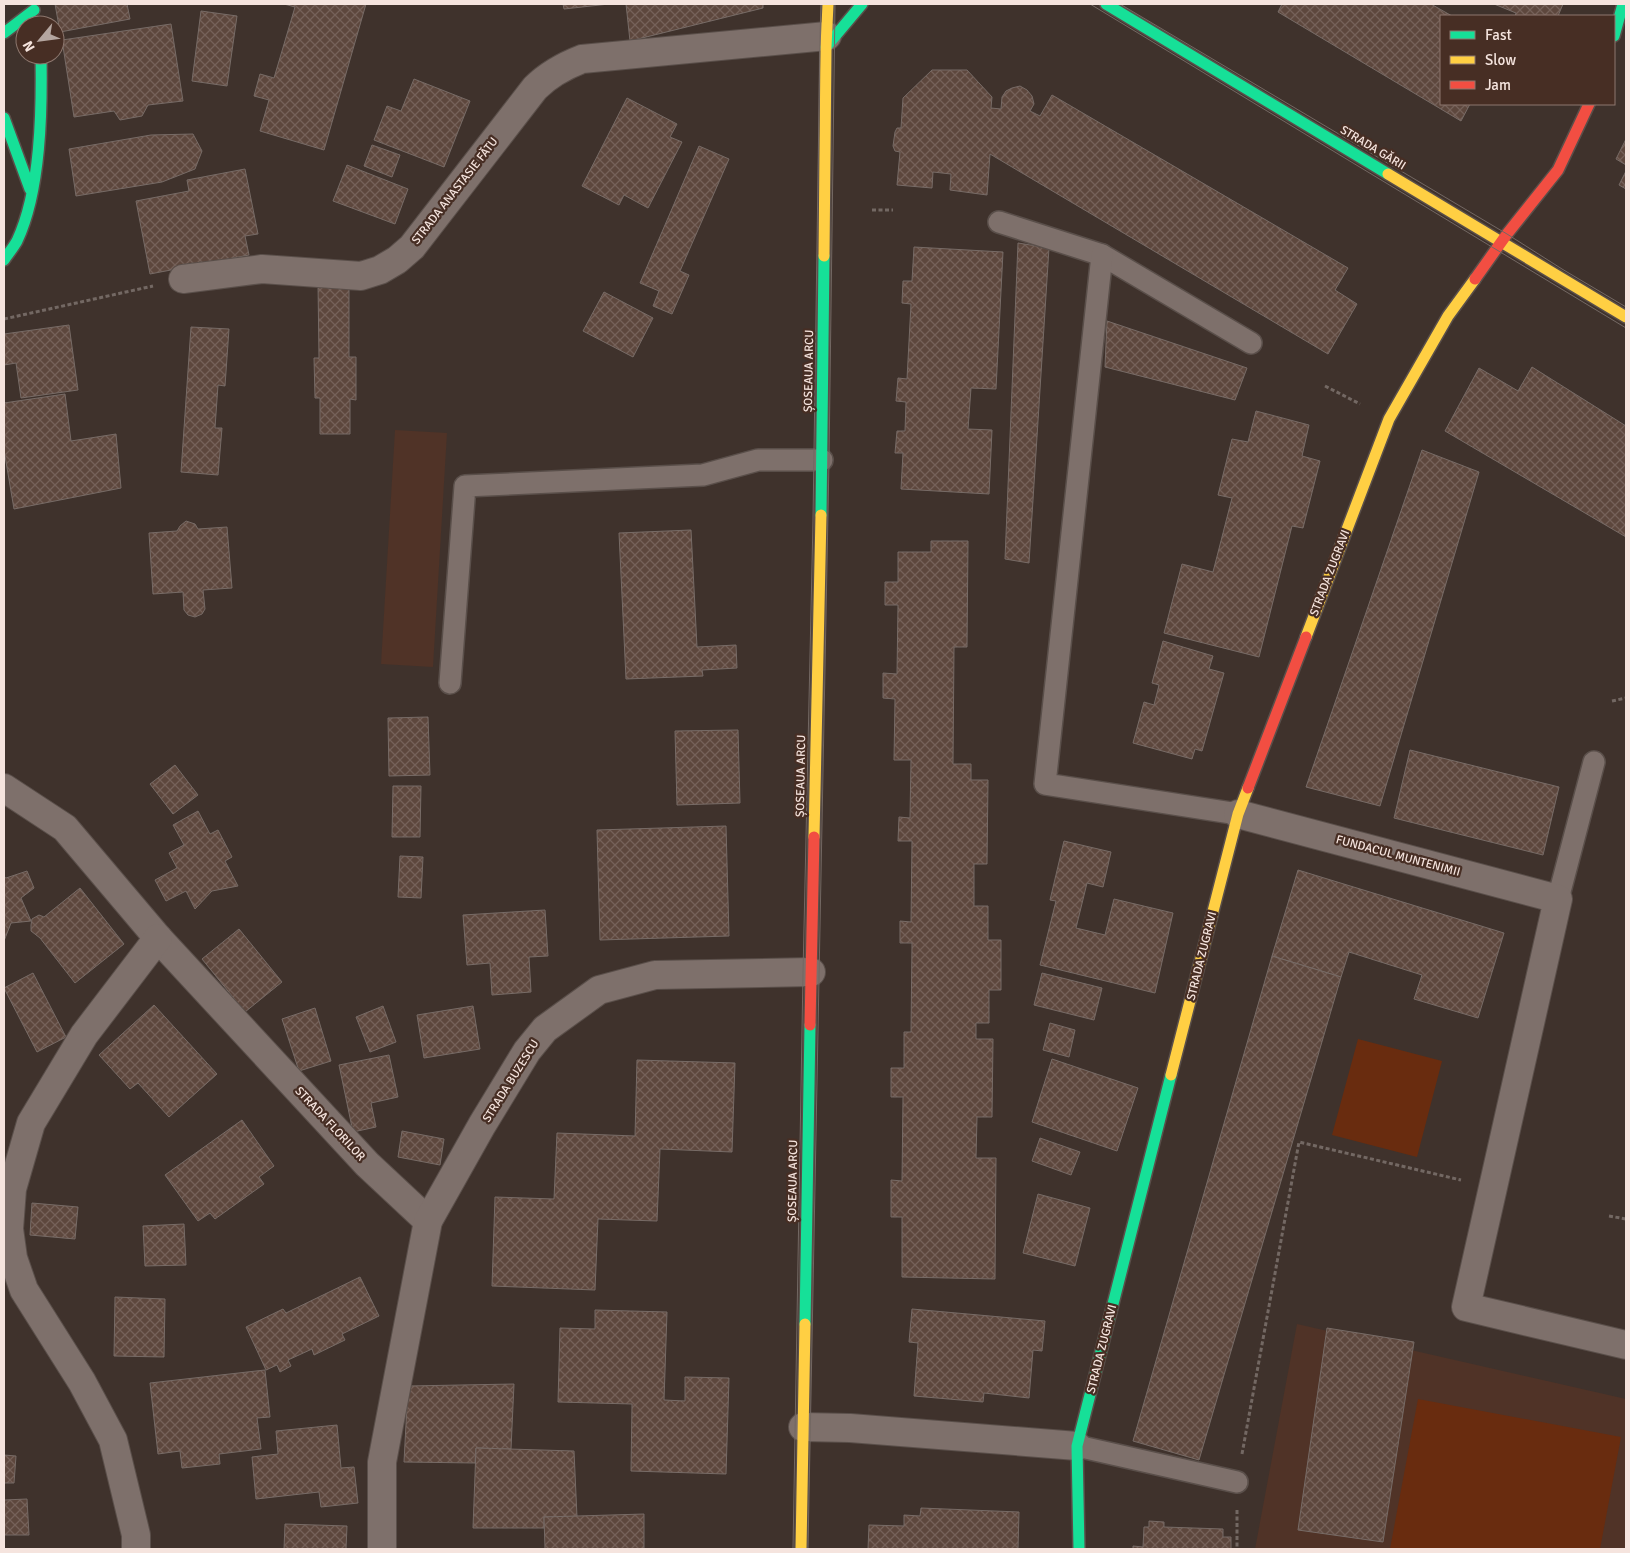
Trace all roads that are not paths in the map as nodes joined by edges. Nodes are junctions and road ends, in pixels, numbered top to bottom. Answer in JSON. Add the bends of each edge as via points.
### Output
{"nodes":[{"id":1,"x":828,"y":4,"type":"edge"},
{"id":2,"x":862,"y":4,"type":"edge"},
{"id":3,"x":1106,"y":4,"type":"edge"},
{"id":4,"x":1623,"y":4,"type":"edge"},
{"id":5,"x":34,"y":7,"type":"edge"},
{"id":6,"x":1615,"y":32,"type":"edge"},
{"id":7,"x":4,"y":33,"type":"edge"},
{"id":8,"x":827,"y":41,"type":"junction"},
{"id":9,"x":41,"y":65,"type":"edge"},
{"id":10,"x":1589,"y":105,"type":"edge"},
{"id":11,"x":4,"y":118,"type":"edge"},
{"id":12,"x":31,"y":192,"type":"junction"},
{"id":13,"x":999,"y":222,"type":"dead end"},
{"id":14,"x":1501,"y":241,"type":"junction"},
{"id":15,"x":1102,"y":255,"type":"junction"},
{"id":16,"x":4,"y":260,"type":"edge"},
{"id":17,"x":183,"y":279,"type":"road end"},
{"id":18,"x":1626,"y":317,"type":"edge"},
{"id":19,"x":1251,"y":342,"type":"dead end"},
{"id":20,"x":822,"y":460,"type":"junction"},
{"id":21,"x":450,"y":683,"type":"dead end"},
{"id":22,"x":1594,"y":762,"type":"dead end"},
{"id":23,"x":4,"y":788,"type":"edge"},
{"id":24,"x":1238,"y":814,"type":"junction"},
{"id":25,"x":1558,"y":899,"type":"junction"},
{"id":26,"x":158,"y":938,"type":"junction"},
{"id":27,"x":811,"y":972,"type":"junction"},
{"id":28,"x":428,"y":1221,"type":"junction"},
{"id":29,"x":1626,"y":1345,"type":"edge"},
{"id":30,"x":803,"y":1427,"type":"junction"},
{"id":31,"x":1077,"y":1446,"type":"junction"},
{"id":32,"x":1237,"y":1482,"type":"road end"},
{"id":33,"x":136,"y":1549,"type":"edge"},
{"id":34,"x":382,"y":1549,"type":"edge"},
{"id":35,"x":801,"y":1549,"type":"edge"},
{"id":36,"x":1079,"y":1549,"type":"edge"}],
"edges":[{"from":1,"to":8,"type":"main road","name":"ȘOSEAUA ARCU"},
{"from":2,"to":8,"type":"main road"},
{"from":3,"to":14,"type":"main road","name":"STRADA GĂRII"},
{"from":4,"to":6,"type":"main road"},
{"from":5,"to":7,"type":"main road"},
{"from":8,"to":17,"type":"street","name":"STRADA ANASTASIE FĂTU","via":[[582,59],[565,66],[535,88],[412,247],[380,270],[362,276],[262,269]]},
{"from":8,"to":20,"type":"main road","name":"ȘOSEAUA ARCU"},
{"from":9,"to":12,"type":"main road","via":[[40,113]]},
{"from":10,"to":14,"type":"main road","name":"STRADA ZUGRAVI","via":[[1558,170]]},
{"from":11,"to":12,"type":"main road"},
{"from":12,"to":16,"type":"main road","via":[[16,244]]},
{"from":13,"to":15,"type":"lane"},
{"from":14,"to":18,"type":"main road","name":"STRADA GĂRII"},
{"from":14,"to":24,"type":"main road","name":"STRADA ZUGRAVI","via":[[1448,316],[1389,418]]},
{"from":15,"to":19,"type":"lane"},
{"from":15,"to":24,"type":"lane","via":[[1045,784]]},
{"from":20,"to":21,"type":"lane","via":[[758,460],[703,474],[464,486]]},
{"from":20,"to":27,"type":"main road","name":"ȘOSEAUA ARCU"},
{"from":22,"to":25,"type":"lane"},
{"from":23,"to":26,"type":"street","name":"STRADA FLORILOR","via":[[65,828]]},
{"from":24,"to":25,"type":"street","name":"FUNDACUL MUNTENIMII"},
{"from":24,"to":31,"type":"main road","name":"STRADA ZUGRAVI"},
{"from":25,"to":29,"type":"street","via":[[1466,1307]]},
{"from":26,"to":28,"type":"street","name":"STRADA FLORILOR","via":[[367,1164]]},
{"from":26,"to":33,"type":"street","via":[[84,1035],[31,1123],[12,1189],[9,1229],[12,1258],[24,1290],[82,1382],[112,1440],[136,1535]]},
{"from":27,"to":28,"type":"street","name":"STRADA BUZESCU","via":[[655,975],[599,990],[545,1029],[527,1052]]},
{"from":27,"to":30,"type":"main road","name":"ȘOSEAUA ARCU"},
{"from":28,"to":34,"type":"street","via":[[382,1462]]},
{"from":30,"to":31,"type":"street"},
{"from":30,"to":35,"type":"main road","name":"ȘOSEAUA ARCU"},
{"from":31,"to":32,"type":"lane"},
{"from":31,"to":36,"type":"main road","name":"STRADA ZUGRAVI"}]}
